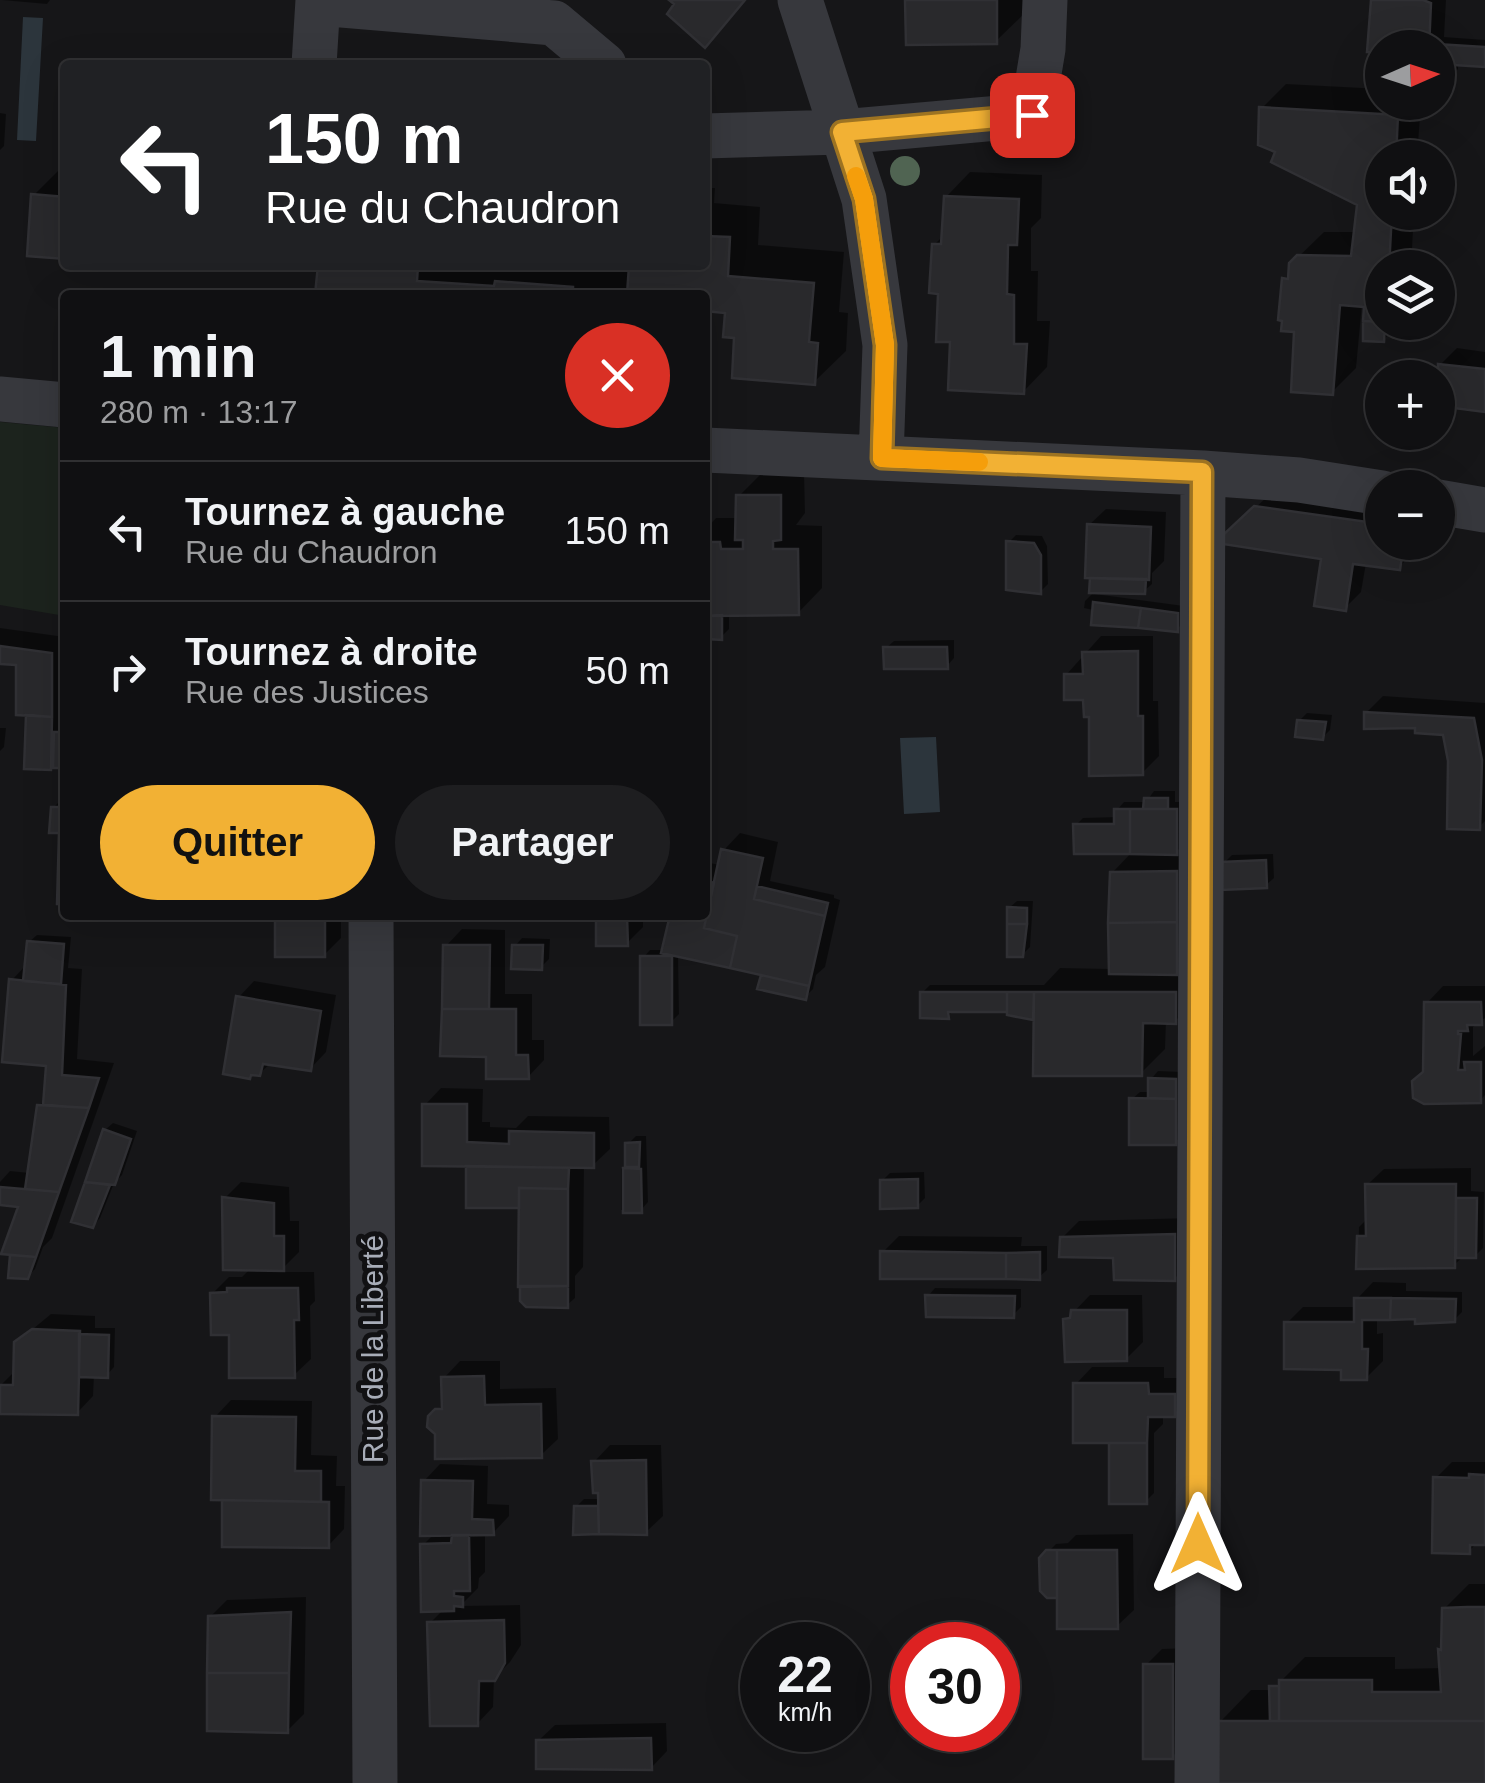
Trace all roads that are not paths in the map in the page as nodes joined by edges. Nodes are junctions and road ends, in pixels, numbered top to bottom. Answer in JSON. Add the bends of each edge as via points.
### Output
{"nodes":[{"id":1,"x":800,"y":0,"type":"edge"},
{"id":2,"x":1044,"y":0,"type":"edge"},
{"id":3,"x":318,"y":1,"type":"edge"},
{"id":4,"x":314,"y":60,"type":"edge"},
{"id":5,"x":598,"y":60,"type":"edge"},
{"id":6,"x":842,"y":132,"type":"junction"},
{"id":7,"x":710,"y":136,"type":"edge"},
{"id":8,"x":0,"y":399,"type":"edge"},
{"id":9,"x":60,"y":404,"type":"edge"},
{"id":10,"x":710,"y":450,"type":"edge"},
{"id":11,"x":882,"y":458,"type":"junction"},
{"id":12,"x":1202,"y":472,"type":"junction"},
{"id":13,"x":1365,"y":490,"type":"edge"},
{"id":14,"x":1455,"y":505,"type":"edge"},
{"id":15,"x":1485,"y":510,"type":"edge"},
{"id":16,"x":371,"y":920,"type":"edge"},
{"id":17,"x":375,"y":1783,"type":"edge"},
{"id":18,"x":1197,"y":1783,"type":"edge"}],
"edges":[{"from":1,"to":6,"type":"street"},
{"from":2,"to":6,"type":"street","via":[[1032,115]]},
{"from":3,"to":4,"type":"street"},
{"from":3,"to":5,"type":"street","via":[[554,23]]},
{"from":6,"to":7,"type":"street"},
{"from":6,"to":11,"type":"street","via":[[864,199],[885,345]]},
{"from":8,"to":9,"type":"street"},
{"from":10,"to":11,"type":"street"},
{"from":11,"to":12,"type":"street"},
{"from":12,"to":13,"type":"street"},
{"from":12,"to":18,"type":"street"},
{"from":14,"to":15,"type":"street"},
{"from":16,"to":17,"type":"street","name":"Rue de la Liberté"}]}
